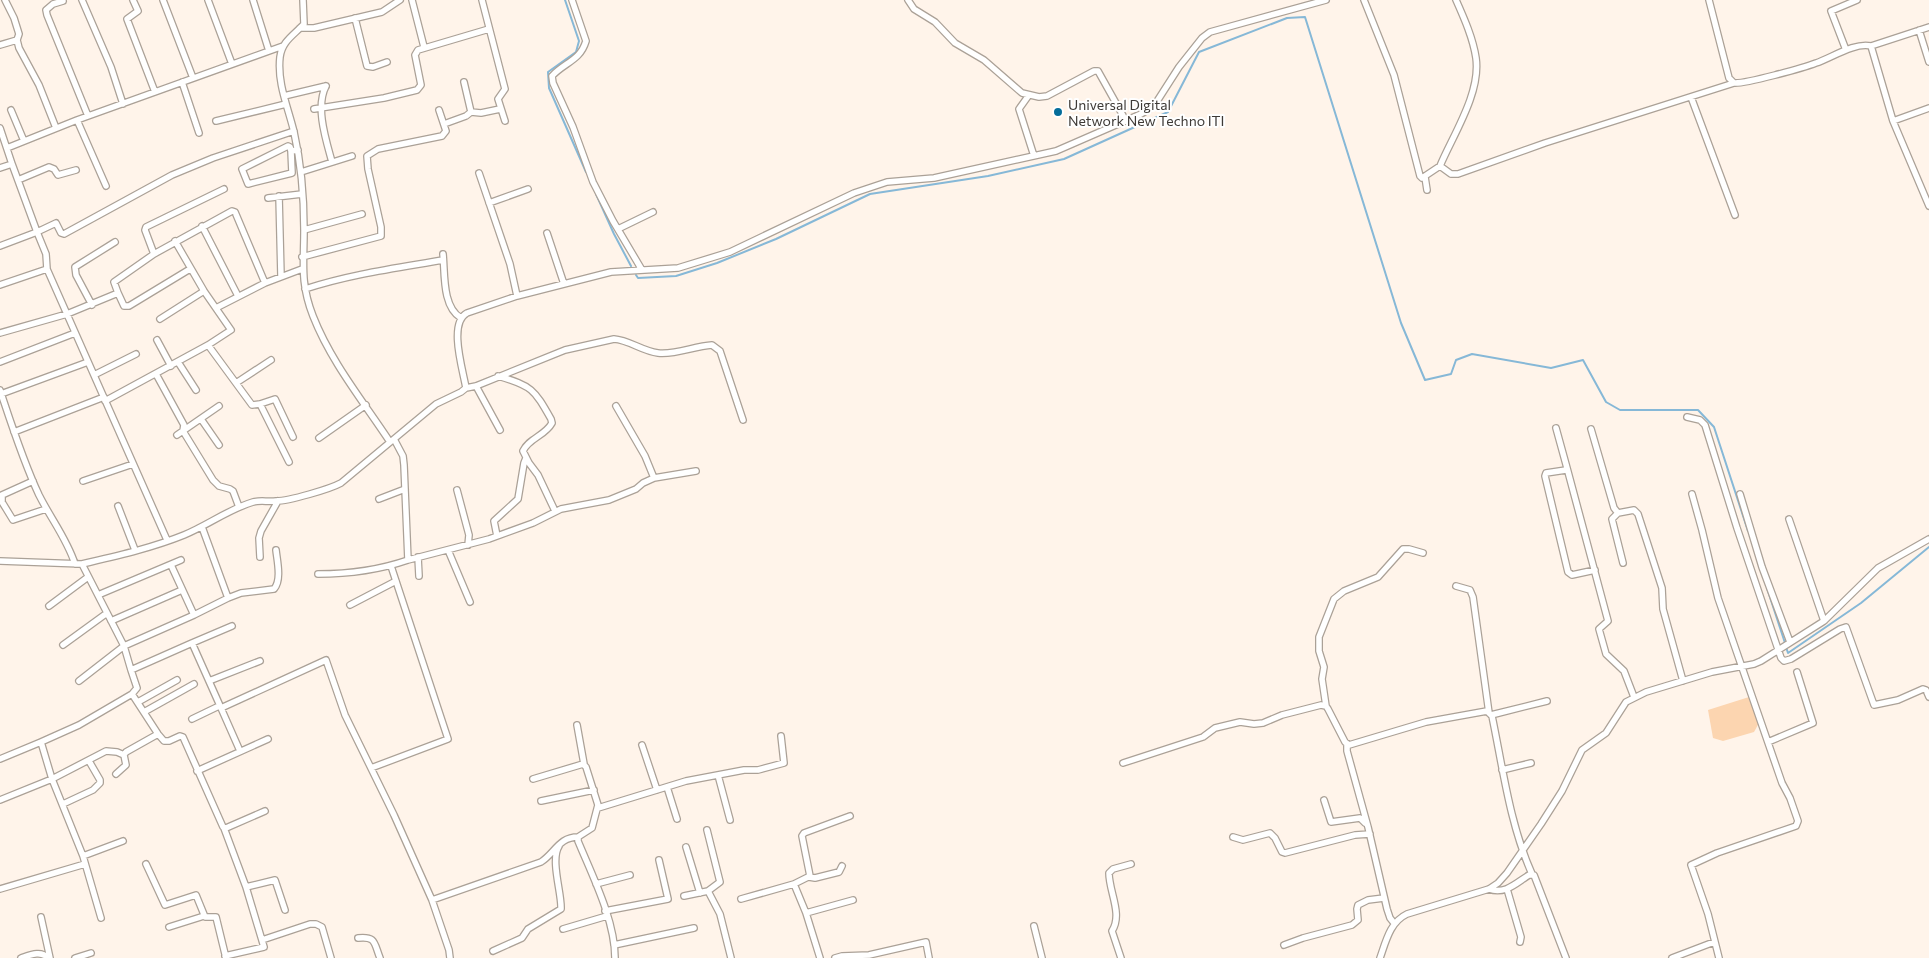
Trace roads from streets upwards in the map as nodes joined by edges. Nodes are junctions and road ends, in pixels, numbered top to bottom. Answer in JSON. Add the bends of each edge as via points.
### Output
{"nodes":[{"id":1,"x":5,"y":0,"type":"edge"},
{"id":2,"x":64,"y":0,"type":"edge"},
{"id":3,"x":82,"y":0,"type":"edge"},
{"id":4,"x":132,"y":0,"type":"edge"},
{"id":5,"x":163,"y":0,"type":"edge"},
{"id":6,"x":208,"y":0,"type":"edge"},
{"id":7,"x":252,"y":0,"type":"edge"},
{"id":8,"x":303,"y":0,"type":"edge"},
{"id":9,"x":400,"y":0,"type":"edge"},
{"id":10,"x":412,"y":0,"type":"edge"},
{"id":11,"x":482,"y":0,"type":"edge"},
{"id":12,"x":572,"y":0,"type":"edge"},
{"id":13,"x":908,"y":0,"type":"edge"},
{"id":14,"x":1322,"y":0,"type":"edge"},
{"id":15,"x":1364,"y":0,"type":"edge"},
{"id":16,"x":1456,"y":0,"type":"edge"},
{"id":17,"x":1709,"y":0,"type":"edge"},
{"id":18,"x":1857,"y":0,"type":"edge"},
{"id":19,"x":355,"y":18,"type":"junction"},
{"id":20,"x":1929,"y":27,"type":"edge"},
{"id":21,"x":300,"y":28,"type":"junction"},
{"id":22,"x":490,"y":29,"type":"junction"},
{"id":23,"x":1919,"y":30,"type":"junction"},
{"id":24,"x":17,"y":40,"type":"junction"},
{"id":25,"x":0,"y":45,"type":"edge"},
{"id":26,"x":283,"y":46,"type":"junction"},
{"id":27,"x":1871,"y":46,"type":"junction"},
{"id":28,"x":424,"y":47,"type":"junction"},
{"id":29,"x":1846,"y":50,"type":"junction"},
{"id":30,"x":269,"y":51,"type":"junction"},
{"id":31,"x":387,"y":62,"type":"dead end"},
{"id":32,"x":1929,"y":62,"type":"edge"},
{"id":33,"x":232,"y":64,"type":"junction"},
{"id":34,"x":193,"y":78,"type":"junction"},
{"id":35,"x":182,"y":82,"type":"junction"},
{"id":36,"x":464,"y":82,"type":"dead end"},
{"id":37,"x":1734,"y":83,"type":"junction"},
{"id":38,"x":155,"y":92,"type":"junction"},
{"id":39,"x":284,"y":96,"type":"junction"},
{"id":40,"x":1029,"y":96,"type":"junction"},
{"id":41,"x":1691,"y":97,"type":"junction"},
{"id":42,"x":123,"y":104,"type":"junction"},
{"id":43,"x":286,"y":104,"type":"junction"},
{"id":44,"x":322,"y":108,"type":"junction"},
{"id":45,"x":1929,"y":108,"type":"edge"},
{"id":46,"x":314,"y":109,"type":"dead end"},
{"id":47,"x":500,"y":109,"type":"junction"},
{"id":48,"x":11,"y":110,"type":"dead end"},
{"id":49,"x":439,"y":110,"type":"dead end"},
{"id":50,"x":471,"y":112,"type":"junction"},
{"id":51,"x":88,"y":116,"type":"junction"},
{"id":52,"x":77,"y":120,"type":"junction"},
{"id":53,"x":216,"y":121,"type":"dead end"},
{"id":54,"x":505,"y":121,"type":"dead end"},
{"id":55,"x":1126,"y":121,"type":"junction"},
{"id":56,"x":1893,"y":121,"type":"junction"},
{"id":57,"x":444,"y":124,"type":"junction"},
{"id":58,"x":0,"y":128,"type":"edge"},
{"id":59,"x":56,"y":128,"type":"junction"},
{"id":60,"x":294,"y":131,"type":"junction"},
{"id":61,"x":199,"y":133,"type":"dead end"},
{"id":62,"x":24,"y":141,"type":"junction"},
{"id":63,"x":7,"y":148,"type":"junction"},
{"id":64,"x":298,"y":150,"type":"junction"},
{"id":65,"x":291,"y":151,"type":"junction"},
{"id":66,"x":352,"y":156,"type":"dead end"},
{"id":67,"x":1034,"y":156,"type":"junction"},
{"id":68,"x":332,"y":162,"type":"junction"},
{"id":69,"x":12,"y":164,"type":"junction"},
{"id":70,"x":1440,"y":166,"type":"junction"},
{"id":71,"x":0,"y":168,"type":"edge"},
{"id":72,"x":76,"y":170,"type":"dead end"},
{"id":73,"x":301,"y":172,"type":"junction"},
{"id":74,"x":479,"y":173,"type":"dead end"},
{"id":75,"x":1425,"y":178,"type":"junction"},
{"id":76,"x":18,"y":180,"type":"junction"},
{"id":77,"x":106,"y":186,"type":"dead end"},
{"id":78,"x":224,"y":189,"type":"dead end"},
{"id":79,"x":528,"y":189,"type":"dead end"},
{"id":80,"x":1426,"y":190,"type":"dead end"},
{"id":81,"x":302,"y":194,"type":"junction"},
{"id":82,"x":279,"y":196,"type":"junction"},
{"id":83,"x":268,"y":198,"type":"dead end"},
{"id":84,"x":489,"y":203,"type":"junction"},
{"id":85,"x":1929,"y":206,"type":"edge"},
{"id":86,"x":652,"y":212,"type":"dead end"},
{"id":87,"x":362,"y":214,"type":"dead end"},
{"id":88,"x":1735,"y":215,"type":"dead end"},
{"id":89,"x":202,"y":226,"type":"junction"},
{"id":90,"x":618,"y":229,"type":"junction"},
{"id":91,"x":304,"y":230,"type":"junction"},
{"id":92,"x":37,"y":232,"type":"junction"},
{"id":93,"x":547,"y":233,"type":"dead end"},
{"id":94,"x":175,"y":241,"type":"junction"},
{"id":95,"x":116,"y":242,"type":"dead end"},
{"id":96,"x":0,"y":246,"type":"edge"},
{"id":97,"x":154,"y":254,"type":"junction"},
{"id":98,"x":302,"y":257,"type":"junction"},
{"id":99,"x":302,"y":268,"type":"junction"},
{"id":100,"x":47,"y":269,"type":"junction"},
{"id":101,"x":190,"y":269,"type":"junction"},
{"id":102,"x":642,"y":270,"type":"junction"},
{"id":103,"x":281,"y":276,"type":"junction"},
{"id":104,"x":265,"y":283,"type":"junction"},
{"id":105,"x":564,"y":284,"type":"junction"},
{"id":106,"x":0,"y":285,"type":"edge"},
{"id":107,"x":305,"y":289,"type":"junction"},
{"id":108,"x":204,"y":291,"type":"junction"},
{"id":109,"x":118,"y":293,"type":"junction"},
{"id":110,"x":238,"y":296,"type":"junction"},
{"id":111,"x":516,"y":296,"type":"junction"},
{"id":112,"x":92,"y":306,"type":"junction"},
{"id":113,"x":216,"y":308,"type":"junction"},
{"id":114,"x":67,"y":314,"type":"junction"},
{"id":115,"x":461,"y":318,"type":"junction"},
{"id":116,"x":160,"y":319,"type":"dead end"},
{"id":117,"x":0,"y":334,"type":"edge"},
{"id":118,"x":76,"y":334,"type":"junction"},
{"id":119,"x":157,"y":340,"type":"dead end"},
{"id":120,"x":208,"y":345,"type":"junction"},
{"id":121,"x":136,"y":354,"type":"dead end"},
{"id":122,"x":272,"y":360,"type":"dead end"},
{"id":123,"x":0,"y":362,"type":"edge"},
{"id":124,"x":88,"y":362,"type":"junction"},
{"id":125,"x":178,"y":362,"type":"junction"},
{"id":126,"x":171,"y":366,"type":"junction"},
{"id":127,"x":94,"y":374,"type":"junction"},
{"id":128,"x":156,"y":374,"type":"junction"},
{"id":129,"x":498,"y":376,"type":"junction"},
{"id":130,"x":236,"y":384,"type":"junction"},
{"id":131,"x":476,"y":386,"type":"junction"},
{"id":132,"x":466,"y":388,"type":"junction"},
{"id":133,"x":196,"y":390,"type":"dead end"},
{"id":134,"x":1,"y":392,"type":"edge"},
{"id":135,"x":104,"y":399,"type":"junction"},
{"id":136,"x":260,"y":404,"type":"junction"},
{"id":137,"x":366,"y":405,"type":"junction"},
{"id":138,"x":219,"y":406,"type":"dead end"},
{"id":139,"x":616,"y":406,"type":"dead end"},
{"id":140,"x":1687,"y":417,"type":"dead end"},
{"id":141,"x":201,"y":419,"type":"junction"},
{"id":142,"x":743,"y":420,"type":"dead end"},
{"id":143,"x":1556,"y":428,"type":"dead end"},
{"id":144,"x":1591,"y":429,"type":"dead end"},
{"id":145,"x":500,"y":430,"type":"dead end"},
{"id":146,"x":183,"y":431,"type":"junction"},
{"id":147,"x":14,"y":432,"type":"junction"},
{"id":148,"x":177,"y":435,"type":"dead end"},
{"id":149,"x":292,"y":437,"type":"dead end"},
{"id":150,"x":319,"y":438,"type":"dead end"},
{"id":151,"x":392,"y":440,"type":"junction"},
{"id":152,"x":219,"y":445,"type":"dead end"},
{"id":153,"x":526,"y":458,"type":"junction"},
{"id":154,"x":289,"y":462,"type":"dead end"},
{"id":155,"x":133,"y":464,"type":"junction"},
{"id":156,"x":1568,"y":468,"type":"junction"},
{"id":157,"x":696,"y":471,"type":"dead end"},
{"id":158,"x":654,"y":478,"type":"junction"},
{"id":159,"x":84,"y":480,"type":"dead end"},
{"id":160,"x":33,"y":481,"type":"junction"},
{"id":161,"x":404,"y":489,"type":"junction"},
{"id":162,"x":457,"y":490,"type":"dead end"},
{"id":163,"x":1692,"y":494,"type":"dead end"},
{"id":164,"x":1740,"y":494,"type":"dead end"},
{"id":165,"x":379,"y":499,"type":"dead end"},
{"id":166,"x":278,"y":502,"type":"junction"},
{"id":167,"x":118,"y":506,"type":"dead end"},
{"id":168,"x":239,"y":507,"type":"junction"},
{"id":169,"x":46,"y":509,"type":"junction"},
{"id":170,"x":555,"y":511,"type":"junction"},
{"id":171,"x":1618,"y":513,"type":"junction"},
{"id":172,"x":1789,"y":519,"type":"dead end"},
{"id":173,"x":202,"y":527,"type":"junction"},
{"id":174,"x":497,"y":536,"type":"junction"},
{"id":175,"x":1929,"y":539,"type":"edge"},
{"id":176,"x":167,"y":540,"type":"junction"},
{"id":177,"x":468,"y":545,"type":"junction"},
{"id":178,"x":135,"y":550,"type":"junction"},
{"id":179,"x":276,"y":550,"type":"dead end"},
{"id":180,"x":448,"y":550,"type":"junction"},
{"id":181,"x":1422,"y":553,"type":"dead end"},
{"id":182,"x":260,"y":557,"type":"dead end"},
{"id":183,"x":418,"y":557,"type":"junction"},
{"id":184,"x":181,"y":560,"type":"dead end"},
{"id":185,"x":408,"y":560,"type":"junction"},
{"id":186,"x":0,"y":561,"type":"edge"},
{"id":187,"x":1623,"y":563,"type":"dead end"},
{"id":188,"x":78,"y":564,"type":"junction"},
{"id":189,"x":171,"y":565,"type":"junction"},
{"id":190,"x":391,"y":566,"type":"junction"},
{"id":191,"x":1595,"y":570,"type":"junction"},
{"id":192,"x":318,"y":574,"type":"dead end"},
{"id":193,"x":419,"y":576,"type":"dead end"},
{"id":194,"x":88,"y":577,"type":"junction"},
{"id":195,"x":396,"y":581,"type":"junction"},
{"id":196,"x":1456,"y":586,"type":"dead end"},
{"id":197,"x":182,"y":590,"type":"junction"},
{"id":198,"x":98,"y":595,"type":"junction"},
{"id":199,"x":228,"y":598,"type":"junction"},
{"id":200,"x":470,"y":602,"type":"dead end"},
{"id":201,"x":350,"y":605,"type":"dead end"},
{"id":202,"x":49,"y":606,"type":"dead end"},
{"id":203,"x":107,"y":613,"type":"junction"},
{"id":204,"x":194,"y":615,"type":"junction"},
{"id":205,"x":1824,"y":620,"type":"junction"},
{"id":206,"x":111,"y":621,"type":"junction"},
{"id":207,"x":232,"y":626,"type":"dead end"},
{"id":208,"x":192,"y":643,"type":"junction"},
{"id":209,"x":63,"y":645,"type":"dead end"},
{"id":210,"x":1784,"y":645,"type":"junction"},
{"id":211,"x":124,"y":646,"type":"junction"},
{"id":212,"x":260,"y":661,"type":"dead end"},
{"id":213,"x":1741,"y":667,"type":"junction"},
{"id":214,"x":131,"y":670,"type":"junction"},
{"id":215,"x":1796,"y":672,"type":"dead end"},
{"id":216,"x":176,"y":680,"type":"dead end"},
{"id":217,"x":79,"y":681,"type":"dead end"},
{"id":218,"x":209,"y":681,"type":"junction"},
{"id":219,"x":1682,"y":681,"type":"junction"},
{"id":220,"x":194,"y":684,"type":"dead end"},
{"id":221,"x":132,"y":694,"type":"junction"},
{"id":222,"x":1634,"y":697,"type":"junction"},
{"id":223,"x":1929,"y":697,"type":"edge"},
{"id":224,"x":1547,"y":701,"type":"dead end"},
{"id":225,"x":138,"y":702,"type":"junction"},
{"id":226,"x":1326,"y":706,"type":"junction"},
{"id":227,"x":220,"y":707,"type":"junction"},
{"id":228,"x":144,"y":712,"type":"junction"},
{"id":229,"x":1490,"y":714,"type":"junction"},
{"id":230,"x":192,"y":719,"type":"dead end"},
{"id":231,"x":577,"y":725,"type":"dead end"},
{"id":232,"x":158,"y":734,"type":"junction"},
{"id":233,"x":782,"y":736,"type":"dead end"},
{"id":234,"x":268,"y":739,"type":"dead end"},
{"id":235,"x":41,"y":742,"type":"junction"},
{"id":236,"x":1768,"y":742,"type":"junction"},
{"id":237,"x":1346,"y":744,"type":"junction"},
{"id":238,"x":642,"y":745,"type":"dead end"},
{"id":239,"x":240,"y":751,"type":"junction"},
{"id":240,"x":124,"y":755,"type":"junction"},
{"id":241,"x":0,"y":759,"type":"edge"},
{"id":242,"x":89,"y":761,"type":"junction"},
{"id":243,"x":1123,"y":762,"type":"dead end"},
{"id":244,"x":1530,"y":762,"type":"dead end"},
{"id":245,"x":584,"y":764,"type":"junction"},
{"id":246,"x":371,"y":768,"type":"junction"},
{"id":247,"x":1502,"y":770,"type":"junction"},
{"id":248,"x":197,"y":771,"type":"junction"},
{"id":249,"x":116,"y":774,"type":"dead end"},
{"id":250,"x":718,"y":775,"type":"junction"},
{"id":251,"x":52,"y":779,"type":"junction"},
{"id":252,"x":533,"y":779,"type":"dead end"},
{"id":253,"x":668,"y":787,"type":"junction"},
{"id":254,"x":594,"y":790,"type":"junction"},
{"id":255,"x":657,"y":790,"type":"junction"},
{"id":256,"x":0,"y":800,"type":"edge"},
{"id":257,"x":1324,"y":800,"type":"dead end"},
{"id":258,"x":541,"y":801,"type":"dead end"},
{"id":259,"x":63,"y":804,"type":"junction"},
{"id":260,"x":598,"y":808,"type":"junction"},
{"id":261,"x":265,"y":811,"type":"dead end"},
{"id":262,"x":850,"y":816,"type":"dead end"},
{"id":263,"x":677,"y":819,"type":"dead end"},
{"id":264,"x":730,"y":820,"type":"dead end"},
{"id":265,"x":224,"y":828,"type":"junction"},
{"id":266,"x":707,"y":830,"type":"dead end"},
{"id":267,"x":1369,"y":831,"type":"junction"},
{"id":268,"x":575,"y":838,"type":"junction"},
{"id":269,"x":1233,"y":838,"type":"dead end"},
{"id":270,"x":123,"y":841,"type":"dead end"},
{"id":271,"x":686,"y":847,"type":"dead end"},
{"id":272,"x":1522,"y":852,"type":"junction"},
{"id":273,"x":84,"y":856,"type":"junction"},
{"id":274,"x":659,"y":860,"type":"dead end"},
{"id":275,"x":85,"y":864,"type":"junction"},
{"id":276,"x":146,"y":864,"type":"dead end"},
{"id":277,"x":1130,"y":864,"type":"dead end"},
{"id":278,"x":842,"y":866,"type":"dead end"},
{"id":279,"x":1532,"y":874,"type":"junction"},
{"id":280,"x":630,"y":875,"type":"dead end"},
{"id":281,"x":809,"y":877,"type":"junction"},
{"id":282,"x":596,"y":884,"type":"junction"},
{"id":283,"x":794,"y":884,"type":"junction"},
{"id":284,"x":246,"y":887,"type":"junction"},
{"id":285,"x":1489,"y":889,"type":"junction"},
{"id":286,"x":1507,"y":889,"type":"junction"},
{"id":287,"x":0,"y":890,"type":"edge"},
{"id":288,"x":708,"y":891,"type":"junction"},
{"id":289,"x":700,"y":893,"type":"junction"},
{"id":290,"x":684,"y":896,"type":"dead end"},
{"id":291,"x":1384,"y":898,"type":"junction"},
{"id":292,"x":741,"y":899,"type":"dead end"},
{"id":293,"x":432,"y":900,"type":"junction"},
{"id":294,"x":853,"y":900,"type":"dead end"},
{"id":295,"x":285,"y":910,"type":"dead end"},
{"id":296,"x":806,"y":912,"type":"junction"},
{"id":297,"x":606,"y":913,"type":"junction"},
{"id":298,"x":204,"y":916,"type":"junction"},
{"id":299,"x":41,"y":917,"type":"dead end"},
{"id":300,"x":101,"y":918,"type":"dead end"},
{"id":301,"x":1394,"y":923,"type":"junction"},
{"id":302,"x":1034,"y":926,"type":"dead end"},
{"id":303,"x":168,"y":927,"type":"dead end"},
{"id":304,"x":694,"y":928,"type":"dead end"},
{"id":305,"x":563,"y":929,"type":"dead end"},
{"id":306,"x":358,"y":938,"type":"dead end"},
{"id":307,"x":262,"y":940,"type":"junction"},
{"id":308,"x":1520,"y":942,"type":"dead end"},
{"id":309,"x":1714,"y":942,"type":"junction"},
{"id":310,"x":614,"y":945,"type":"junction"},
{"id":311,"x":1284,"y":945,"type":"dead end"},
{"id":312,"x":494,"y":951,"type":"dead end"},
{"id":313,"x":92,"y":953,"type":"dead end"},
{"id":314,"x":225,"y":957,"type":"edge"},
{"id":315,"x":21,"y":958,"type":"edge"},
{"id":316,"x":49,"y":958,"type":"edge"},
{"id":317,"x":75,"y":958,"type":"edge"},
{"id":318,"x":331,"y":958,"type":"edge"},
{"id":319,"x":380,"y":958,"type":"edge"},
{"id":320,"x":450,"y":958,"type":"edge"},
{"id":321,"x":615,"y":958,"type":"edge"},
{"id":322,"x":731,"y":958,"type":"edge"},
{"id":323,"x":820,"y":958,"type":"edge"},
{"id":324,"x":835,"y":958,"type":"edge"},
{"id":325,"x":929,"y":958,"type":"edge"},
{"id":326,"x":1042,"y":958,"type":"edge"},
{"id":327,"x":1121,"y":958,"type":"edge"},
{"id":328,"x":1380,"y":958,"type":"edge"},
{"id":329,"x":1566,"y":958,"type":"edge"},
{"id":330,"x":1672,"y":958,"type":"edge"},
{"id":331,"x":1719,"y":958,"type":"edge"}],
"edges":[{"from":1,"to":24,"type":"street","via":[[19,34]]},
{"from":2,"to":51,"type":"street","via":[[49,6],[47,15]]},
{"from":3,"to":42,"type":"street"},
{"from":4,"to":38,"type":"street","via":[[138,12],[127,19]]},
{"from":5,"to":34,"type":"street"},
{"from":6,"to":33,"type":"street"},
{"from":7,"to":30,"type":"street"},
{"from":8,"to":21,"type":"street","via":[[305,21]]},
{"from":9,"to":19,"type":"street","via":[[388,10]]},
{"from":10,"to":28,"type":"street"},
{"from":11,"to":22,"type":"street"},
{"from":12,"to":90,"type":"street","via":[[586,41],[580,56],[558,70],[552,78],[593,182]]},
{"from":13,"to":40,"type":"street","via":[[914,9],[935,22],[955,43],[984,60],[1014,88]]},
{"from":14,"to":55,"type":"street","via":[[1210,32],[1180,67],[1154,106]]},
{"from":15,"to":75,"type":"street","via":[[1394,75],[1420,176]]},
{"from":16,"to":70,"type":"street","via":[[1476,58],[1475,80],[1463,117]]},
{"from":17,"to":37,"type":"street","via":[[1729,78]]},
{"from":18,"to":29,"type":"street","via":[[1831,11]]},
{"from":19,"to":21,"type":"street","via":[[314,28]]},
{"from":19,"to":31,"type":"street","via":[[367,66]]},
{"from":20,"to":23,"type":"street"},
{"from":21,"to":26,"type":"street"},
{"from":22,"to":28,"type":"street"},
{"from":22,"to":47,"type":"street","via":[[505,89],[498,99]]},
{"from":23,"to":27,"type":"street"},
{"from":23,"to":32,"type":"street"},
{"from":24,"to":25,"type":"street"},
{"from":24,"to":59,"type":"street"},
{"from":26,"to":30,"type":"street"},
{"from":26,"to":39,"type":"street","via":[[280,74]]},
{"from":27,"to":29,"type":"street"},
{"from":27,"to":56,"type":"street"},
{"from":28,"to":44,"type":"street","via":[[415,55],[421,85],[417,90]]},
{"from":29,"to":37,"type":"street","via":[[1811,65]]},
{"from":30,"to":33,"type":"street"},
{"from":33,"to":34,"type":"street"},
{"from":34,"to":35,"type":"street"},
{"from":35,"to":38,"type":"street"},
{"from":35,"to":61,"type":"street"},
{"from":36,"to":50,"type":"street"},
{"from":37,"to":41,"type":"street"},
{"from":38,"to":42,"type":"street"},
{"from":39,"to":43,"type":"street"},
{"from":39,"to":44,"type":"street","via":[[326,86]]},
{"from":40,"to":55,"type":"street","via":[[1047,96],[1096,70],[1101,73]]},
{"from":40,"to":67,"type":"street","via":[[1019,109]]},
{"from":41,"to":70,"type":"street","via":[[1458,174],[1451,174]]},
{"from":41,"to":88,"type":"street"},
{"from":42,"to":51,"type":"street"},
{"from":43,"to":53,"type":"street"},
{"from":43,"to":60,"type":"street"},
{"from":44,"to":46,"type":"street"},
{"from":44,"to":68,"type":"street"},
{"from":45,"to":56,"type":"street"},
{"from":47,"to":50,"type":"street"},
{"from":47,"to":54,"type":"street"},
{"from":48,"to":62,"type":"street"},
{"from":49,"to":57,"type":"street"},
{"from":50,"to":57,"type":"street"},
{"from":51,"to":52,"type":"street"},
{"from":52,"to":59,"type":"street"},
{"from":52,"to":77,"type":"street"},
{"from":55,"to":67,"type":"street","via":[[1056,151]]},
{"from":56,"to":85,"type":"street"},
{"from":57,"to":98,"type":"street","via":[[446,131],[440,137],[378,150],[367,156],[381,236]]},
{"from":58,"to":63,"type":"street"},
{"from":59,"to":62,"type":"street"},
{"from":60,"to":64,"type":"street"},
{"from":60,"to":92,"type":"street","via":[[172,175],[64,234],[56,222]]},
{"from":62,"to":63,"type":"street"},
{"from":63,"to":69,"type":"street"},
{"from":64,"to":65,"type":"street"},
{"from":64,"to":73,"type":"street"},
{"from":65,"to":65,"type":"street","via":[[292,173],[248,184],[242,169],[288,146]]},
{"from":66,"to":68,"type":"street"},
{"from":67,"to":102,"type":"street","via":[[934,178],[887,182],[854,192],[730,252],[678,268]]},
{"from":68,"to":73,"type":"street"},
{"from":69,"to":71,"type":"street"},
{"from":69,"to":76,"type":"street"},
{"from":70,"to":75,"type":"street"},
{"from":72,"to":76,"type":"street","via":[[60,176],[49,167]]},
{"from":73,"to":81,"type":"street"},
{"from":74,"to":84,"type":"street"},
{"from":75,"to":80,"type":"street"},
{"from":76,"to":92,"type":"street"},
{"from":78,"to":97,"type":"street","via":[[146,227]]},
{"from":79,"to":84,"type":"street"},
{"from":81,"to":82,"type":"street"},
{"from":81,"to":91,"type":"street"},
{"from":82,"to":83,"type":"street"},
{"from":82,"to":103,"type":"street"},
{"from":84,"to":111,"type":"street","via":[[510,264]]},
{"from":86,"to":90,"type":"street"},
{"from":87,"to":91,"type":"street"},
{"from":89,"to":94,"type":"street"},
{"from":89,"to":104,"type":"street","via":[[235,212]]},
{"from":89,"to":110,"type":"street"},
{"from":90,"to":102,"type":"street"},
{"from":91,"to":98,"type":"street"},
{"from":92,"to":96,"type":"street"},
{"from":92,"to":100,"type":"street","via":[[46,254]]},
{"from":93,"to":105,"type":"street"},
{"from":94,"to":97,"type":"street"},
{"from":94,"to":101,"type":"street"},
{"from":95,"to":112,"type":"street","via":[[75,267]]},
{"from":97,"to":109,"type":"street","via":[[114,282]]},
{"from":98,"to":99,"type":"street"},
{"from":99,"to":103,"type":"street"},
{"from":99,"to":107,"type":"street"},
{"from":100,"to":106,"type":"street"},
{"from":100,"to":114,"type":"street"},
{"from":101,"to":108,"type":"street"},
{"from":101,"to":109,"type":"street","via":[[129,306],[124,306]]},
{"from":102,"to":105,"type":"street","via":[[611,272]]},
{"from":103,"to":104,"type":"street"},
{"from":104,"to":110,"type":"street"},
{"from":105,"to":111,"type":"street"},
{"from":107,"to":115,"type":"street","via":[[335,279],[443,257],[449,300],[454,313]]},
{"from":107,"to":137,"type":"street","via":[[330,351]]},
{"from":108,"to":113,"type":"street"},
{"from":108,"to":116,"type":"street"},
{"from":109,"to":112,"type":"street"},
{"from":110,"to":113,"type":"street"},
{"from":111,"to":115,"type":"street","via":[[479,308]]},
{"from":112,"to":114,"type":"street"},
{"from":113,"to":120,"type":"street","via":[[231,330]]},
{"from":114,"to":117,"type":"street"},
{"from":114,"to":118,"type":"street"},
{"from":115,"to":132,"type":"street","via":[[457,338]]},
{"from":118,"to":123,"type":"street"},
{"from":118,"to":124,"type":"street"},
{"from":119,"to":126,"type":"street"},
{"from":120,"to":125,"type":"street"},
{"from":120,"to":130,"type":"street"},
{"from":121,"to":127,"type":"street"},
{"from":122,"to":130,"type":"street"},
{"from":124,"to":127,"type":"street"},
{"from":124,"to":134,"type":"street"},
{"from":125,"to":126,"type":"street"},
{"from":125,"to":133,"type":"street"},
{"from":126,"to":128,"type":"street"},
{"from":127,"to":135,"type":"street"},
{"from":128,"to":135,"type":"street"},
{"from":128,"to":146,"type":"street","via":[[184,425]]},
{"from":129,"to":131,"type":"street"},
{"from":129,"to":142,"type":"street","via":[[565,350],[614,339],[660,353],[712,345],[720,352]]},
{"from":129,"to":153,"type":"street","via":[[530,388],[551,419],[550,427],[526,446]]},
{"from":130,"to":136,"type":"street","via":[[252,405]]},
{"from":131,"to":132,"type":"street"},
{"from":131,"to":145,"type":"street"},
{"from":132,"to":151,"type":"street","via":[[436,404]]},
{"from":134,"to":147,"type":"street"},
{"from":135,"to":147,"type":"street"},
{"from":135,"to":155,"type":"street"},
{"from":136,"to":149,"type":"street","via":[[275,398]]},
{"from":136,"to":154,"type":"street"},
{"from":137,"to":150,"type":"street"},
{"from":137,"to":151,"type":"street"},
{"from":138,"to":141,"type":"street"},
{"from":139,"to":158,"type":"street"},
{"from":140,"to":210,"type":"street","via":[[1700,420],[1705,425]]},
{"from":141,"to":146,"type":"street"},
{"from":141,"to":152,"type":"street"},
{"from":143,"to":156,"type":"street"},
{"from":144,"to":171,"type":"street"},
{"from":146,"to":148,"type":"street"},
{"from":146,"to":168,"type":"street","via":[[213,480],[233,491]]},
{"from":147,"to":160,"type":"street"},
{"from":151,"to":161,"type":"street","via":[[403,456]]},
{"from":151,"to":166,"type":"street","via":[[342,483]]},
{"from":153,"to":170,"type":"street"},
{"from":153,"to":174,"type":"street","via":[[518,499],[494,520]]},
{"from":155,"to":159,"type":"street"},
{"from":155,"to":176,"type":"street"},
{"from":156,"to":191,"type":"street"},
{"from":156,"to":191,"type":"street","via":[[1546,473],[1545,476],[1568,572],[1572,575]]},
{"from":157,"to":158,"type":"street"},
{"from":158,"to":170,"type":"street","via":[[609,500]]},
{"from":160,"to":169,"type":"street"},
{"from":160,"to":169,"type":"street","via":[[2,495],[2,502],[10,518],[16,520]]},
{"from":161,"to":165,"type":"street"},
{"from":161,"to":185,"type":"street"},
{"from":162,"to":177,"type":"street","via":[[469,535]]},
{"from":163,"to":213,"type":"street","via":[[1718,598]]},
{"from":164,"to":210,"type":"street"},
{"from":166,"to":168,"type":"street","via":[[256,501]]},
{"from":166,"to":182,"type":"street","via":[[259,538]]},
{"from":167,"to":178,"type":"street"},
{"from":168,"to":173,"type":"street"},
{"from":169,"to":188,"type":"street"},
{"from":170,"to":174,"type":"street","via":[[533,524]]},
{"from":171,"to":187,"type":"street","via":[[1612,520]]},
{"from":171,"to":219,"type":"street","via":[[1634,510],[1638,514],[1662,588],[1664,614]]},
{"from":172,"to":205,"type":"street"},
{"from":173,"to":176,"type":"street"},
{"from":173,"to":199,"type":"street"},
{"from":174,"to":177,"type":"street"},
{"from":175,"to":205,"type":"street","via":[[1878,568]]},
{"from":176,"to":178,"type":"street"},
{"from":177,"to":180,"type":"street"},
{"from":178,"to":188,"type":"street"},
{"from":179,"to":199,"type":"street","via":[[278,580],[274,588]]},
{"from":180,"to":183,"type":"street"},
{"from":180,"to":200,"type":"street"},
{"from":181,"to":226,"type":"street","via":[[1403,549],[1378,577],[1344,591],[1334,599],[1319,637]]},
{"from":183,"to":185,"type":"street"},
{"from":183,"to":193,"type":"street"},
{"from":184,"to":189,"type":"street"},
{"from":185,"to":190,"type":"street"},
{"from":186,"to":188,"type":"street"},
{"from":188,"to":194,"type":"street"},
{"from":189,"to":197,"type":"street"},
{"from":189,"to":198,"type":"street"},
{"from":190,"to":192,"type":"street","via":[[342,574]]},
{"from":190,"to":195,"type":"street"},
{"from":191,"to":222,"type":"street","via":[[1608,621],[1599,629],[1604,650],[1624,671]]},
{"from":194,"to":198,"type":"street"},
{"from":194,"to":202,"type":"street"},
{"from":195,"to":201,"type":"street"},
{"from":195,"to":246,"type":"street","via":[[448,739]]},
{"from":196,"to":229,"type":"street","via":[[1470,590],[1473,597]]},
{"from":197,"to":204,"type":"street"},
{"from":197,"to":206,"type":"street"},
{"from":198,"to":203,"type":"street"},
{"from":199,"to":204,"type":"street"},
{"from":203,"to":206,"type":"street"},
{"from":203,"to":209,"type":"street"},
{"from":204,"to":211,"type":"street"},
{"from":205,"to":210,"type":"street"},
{"from":206,"to":211,"type":"street"},
{"from":207,"to":208,"type":"street"},
{"from":208,"to":214,"type":"street"},
{"from":208,"to":218,"type":"street"},
{"from":210,"to":213,"type":"street","via":[[1761,661]]},
{"from":210,"to":223,"type":"street","via":[[1784,661],[1846,626],[1874,704],[1898,700],[1923,689]]},
{"from":211,"to":214,"type":"street"},
{"from":211,"to":217,"type":"street"},
{"from":212,"to":218,"type":"street"},
{"from":213,"to":219,"type":"street"},
{"from":213,"to":236,"type":"street"},
{"from":214,"to":221,"type":"street","via":[[137,688]]},
{"from":215,"to":236,"type":"street","via":[[1813,723]]},
{"from":216,"to":225,"type":"street"},
{"from":218,"to":227,"type":"street"},
{"from":219,"to":222,"type":"street"},
{"from":220,"to":228,"type":"street"},
{"from":221,"to":225,"type":"street"},
{"from":221,"to":235,"type":"street","via":[[79,725]]},
{"from":222,"to":272,"type":"street","via":[[1622,706],[1606,733],[1582,750],[1559,796]]},
{"from":224,"to":229,"type":"street"},
{"from":225,"to":228,"type":"street"},
{"from":226,"to":237,"type":"street"},
{"from":226,"to":243,"type":"street","via":[[1257,724],[1240,722],[1215,728],[1203,737]]},
{"from":227,"to":230,"type":"street"},
{"from":227,"to":239,"type":"street"},
{"from":227,"to":246,"type":"street","via":[[326,660],[345,715]]},
{"from":228,"to":232,"type":"street"},
{"from":229,"to":237,"type":"street","via":[[1487,711],[1426,722],[1352,745]]},
{"from":229,"to":247,"type":"street"},
{"from":231,"to":245,"type":"street"},
{"from":232,"to":240,"type":"street"},
{"from":232,"to":248,"type":"street","via":[[166,741],[183,737]]},
{"from":233,"to":250,"type":"street","via":[[784,763]]},
{"from":234,"to":239,"type":"street"},
{"from":235,"to":241,"type":"street"},
{"from":235,"to":251,"type":"street"},
{"from":236,"to":309,"type":"street","via":[[1798,823],[1785,831],[1692,864]]},
{"from":237,"to":267,"type":"street"},
{"from":238,"to":255,"type":"street"},
{"from":239,"to":248,"type":"street"},
{"from":240,"to":242,"type":"street","via":[[106,751]]},
{"from":240,"to":249,"type":"street","via":[[126,764]]},
{"from":242,"to":251,"type":"street"},
{"from":242,"to":259,"type":"street","via":[[100,783],[93,790]]},
{"from":244,"to":247,"type":"street"},
{"from":245,"to":252,"type":"street"},
{"from":245,"to":254,"type":"street"},
{"from":246,"to":293,"type":"street"},
{"from":247,"to":272,"type":"street"},
{"from":248,"to":265,"type":"street"},
{"from":250,"to":253,"type":"street"},
{"from":250,"to":264,"type":"street"},
{"from":251,"to":256,"type":"street"},
{"from":251,"to":259,"type":"street"},
{"from":253,"to":255,"type":"street"},
{"from":253,"to":263,"type":"street"},
{"from":254,"to":258,"type":"street"},
{"from":254,"to":260,"type":"street"},
{"from":255,"to":260,"type":"street"},
{"from":257,"to":267,"type":"street","via":[[1331,822],[1360,818]]},
{"from":259,"to":273,"type":"street"},
{"from":260,"to":268,"type":"street","via":[[592,828]]},
{"from":261,"to":265,"type":"street"},
{"from":262,"to":281,"type":"street","via":[[802,835]]},
{"from":265,"to":284,"type":"street"},
{"from":266,"to":288,"type":"street","via":[[720,882]]},
{"from":267,"to":269,"type":"street","via":[[1285,853],[1270,833],[1243,840]]},
{"from":267,"to":291,"type":"street"},
{"from":268,"to":282,"type":"street"},
{"from":268,"to":293,"type":"street","via":[[558,844],[541,862]]},
{"from":268,"to":312,"type":"street","via":[[559,846],[557,851],[561,909],[528,928],[522,938]]},
{"from":270,"to":273,"type":"street"},
{"from":271,"to":289,"type":"street"},
{"from":272,"to":279,"type":"street"},
{"from":272,"to":285,"type":"street","via":[[1504,878]]},
{"from":273,"to":275,"type":"street"},
{"from":274,"to":297,"type":"street","via":[[668,899]]},
{"from":275,"to":287,"type":"street"},
{"from":275,"to":300,"type":"street"},
{"from":276,"to":298,"type":"street","via":[[164,905],[196,895]]},
{"from":277,"to":327,"type":"street","via":[[1109,873],[1117,918],[1112,931]]},
{"from":278,"to":281,"type":"street","via":[[838,872]]},
{"from":279,"to":286,"type":"street"},
{"from":279,"to":329,"type":"street"},
{"from":280,"to":282,"type":"street"},
{"from":281,"to":283,"type":"street"},
{"from":282,"to":297,"type":"street"},
{"from":283,"to":292,"type":"street"},
{"from":283,"to":296,"type":"street"},
{"from":284,"to":295,"type":"street","via":[[275,880]]},
{"from":284,"to":307,"type":"street"},
{"from":285,"to":286,"type":"street"},
{"from":285,"to":301,"type":"street","via":[[1407,914]]},
{"from":286,"to":308,"type":"street"},
{"from":288,"to":289,"type":"street"},
{"from":288,"to":322,"type":"street","via":[[720,914]]},
{"from":289,"to":290,"type":"street"},
{"from":291,"to":301,"type":"street"},
{"from":291,"to":311,"type":"street","via":[[1358,905],[1358,920],[1352,926]]},
{"from":293,"to":320,"type":"street"},
{"from":294,"to":296,"type":"street"},
{"from":296,"to":323,"type":"street"},
{"from":297,"to":305,"type":"street"},
{"from":297,"to":310,"type":"street"},
{"from":298,"to":303,"type":"street"},
{"from":298,"to":314,"type":"street","via":[[217,919]]},
{"from":299,"to":316,"type":"street"},
{"from":301,"to":328,"type":"street"},
{"from":302,"to":326,"type":"street"},
{"from":304,"to":310,"type":"street"},
{"from":306,"to":319,"type":"street","via":[[372,939]]},
{"from":307,"to":314,"type":"street","via":[[264,947]]},
{"from":307,"to":318,"type":"street","via":[[316,924],[322,928]]},
{"from":309,"to":330,"type":"street"},
{"from":309,"to":331,"type":"street"},
{"from":310,"to":321,"type":"street"},
{"from":313,"to":317,"type":"street"},
{"from":315,"to":316,"type":"street","via":[[40,953]]},
{"from":324,"to":325,"type":"street","via":[[869,955],[926,942]]}]}
